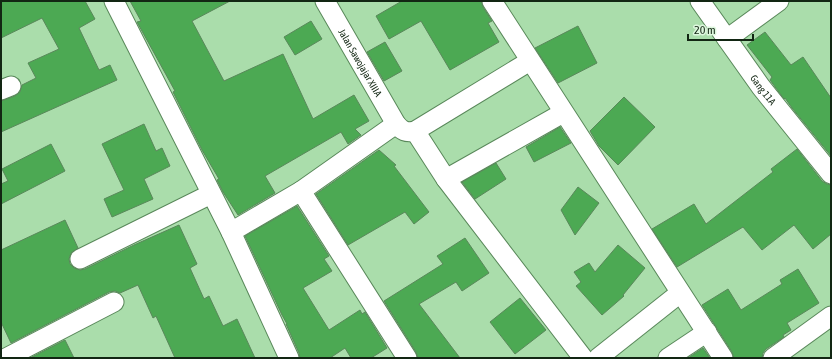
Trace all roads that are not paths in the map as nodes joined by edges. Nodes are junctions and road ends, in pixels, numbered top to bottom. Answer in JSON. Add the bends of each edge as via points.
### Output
{"nodes":[{"id":1,"x":114,"y":1,"type":"edge"},
{"id":2,"x":325,"y":1,"type":"edge"},
{"id":3,"x":492,"y":1,"type":"edge"},
{"id":4,"x":700,"y":1,"type":"edge"},
{"id":5,"x":779,"y":1,"type":"edge"},
{"id":6,"x":727,"y":39,"type":"junction"},
{"id":7,"x":530,"y":61,"type":"junction"},
{"id":8,"x":563,"y":113,"type":"junction"},
{"id":9,"x":396,"y":124,"type":"junction"},
{"id":10,"x":415,"y":131,"type":"junction"},
{"id":11,"x":831,"y":174,"type":"edge"},
{"id":12,"x":446,"y":179,"type":"junction"},
{"id":13,"x":301,"y":191,"type":"junction"},
{"id":14,"x":211,"y":194,"type":"junction"},
{"id":15,"x":231,"y":232,"type":"junction"},
{"id":16,"x":80,"y":259,"type":"dead end"},
{"id":17,"x":680,"y":293,"type":"junction"},
{"id":18,"x":114,"y":302,"type":"dead end"},
{"id":19,"x":831,"y":316,"type":"edge"},
{"id":20,"x":707,"y":332,"type":"junction"},
{"id":21,"x":1,"y":350,"type":"edge"},
{"id":22,"x":5,"y":358,"type":"edge"},
{"id":23,"x":289,"y":358,"type":"edge"},
{"id":24,"x":407,"y":358,"type":"edge"},
{"id":25,"x":583,"y":358,"type":"edge"},
{"id":26,"x":598,"y":358,"type":"edge"},
{"id":27,"x":668,"y":358,"type":"edge"},
{"id":28,"x":722,"y":358,"type":"edge"},
{"id":29,"x":773,"y":358,"type":"edge"}],
"edges":[{"from":1,"to":14,"type":"street"},
{"from":2,"to":9,"type":"street","name":"Jalan Sawojajar XIIIA"},
{"from":3,"to":7,"type":"street"},
{"from":4,"to":6,"type":"street","name":"Gang 11A"},
{"from":5,"to":6,"type":"street"},
{"from":6,"to":11,"type":"street","name":"Gang 11A","via":[[761,87]]},
{"from":7,"to":8,"type":"street"},
{"from":7,"to":10,"type":"street"},
{"from":8,"to":12,"type":"street"},
{"from":8,"to":17,"type":"street"},
{"from":9,"to":10,"type":"street","via":[[402,131]]},
{"from":9,"to":13,"type":"street"},
{"from":10,"to":12,"type":"street"},
{"from":12,"to":25,"type":"street"},
{"from":13,"to":15,"type":"street"},
{"from":13,"to":24,"type":"street"},
{"from":14,"to":15,"type":"street"},
{"from":14,"to":16,"type":"street"},
{"from":15,"to":23,"type":"street"},
{"from":17,"to":20,"type":"street"},
{"from":17,"to":26,"type":"street"},
{"from":18,"to":22,"type":"street"},
{"from":19,"to":29,"type":"street"},
{"from":20,"to":27,"type":"street"},
{"from":20,"to":28,"type":"street"},
{"from":21,"to":22,"type":"street"}]}
